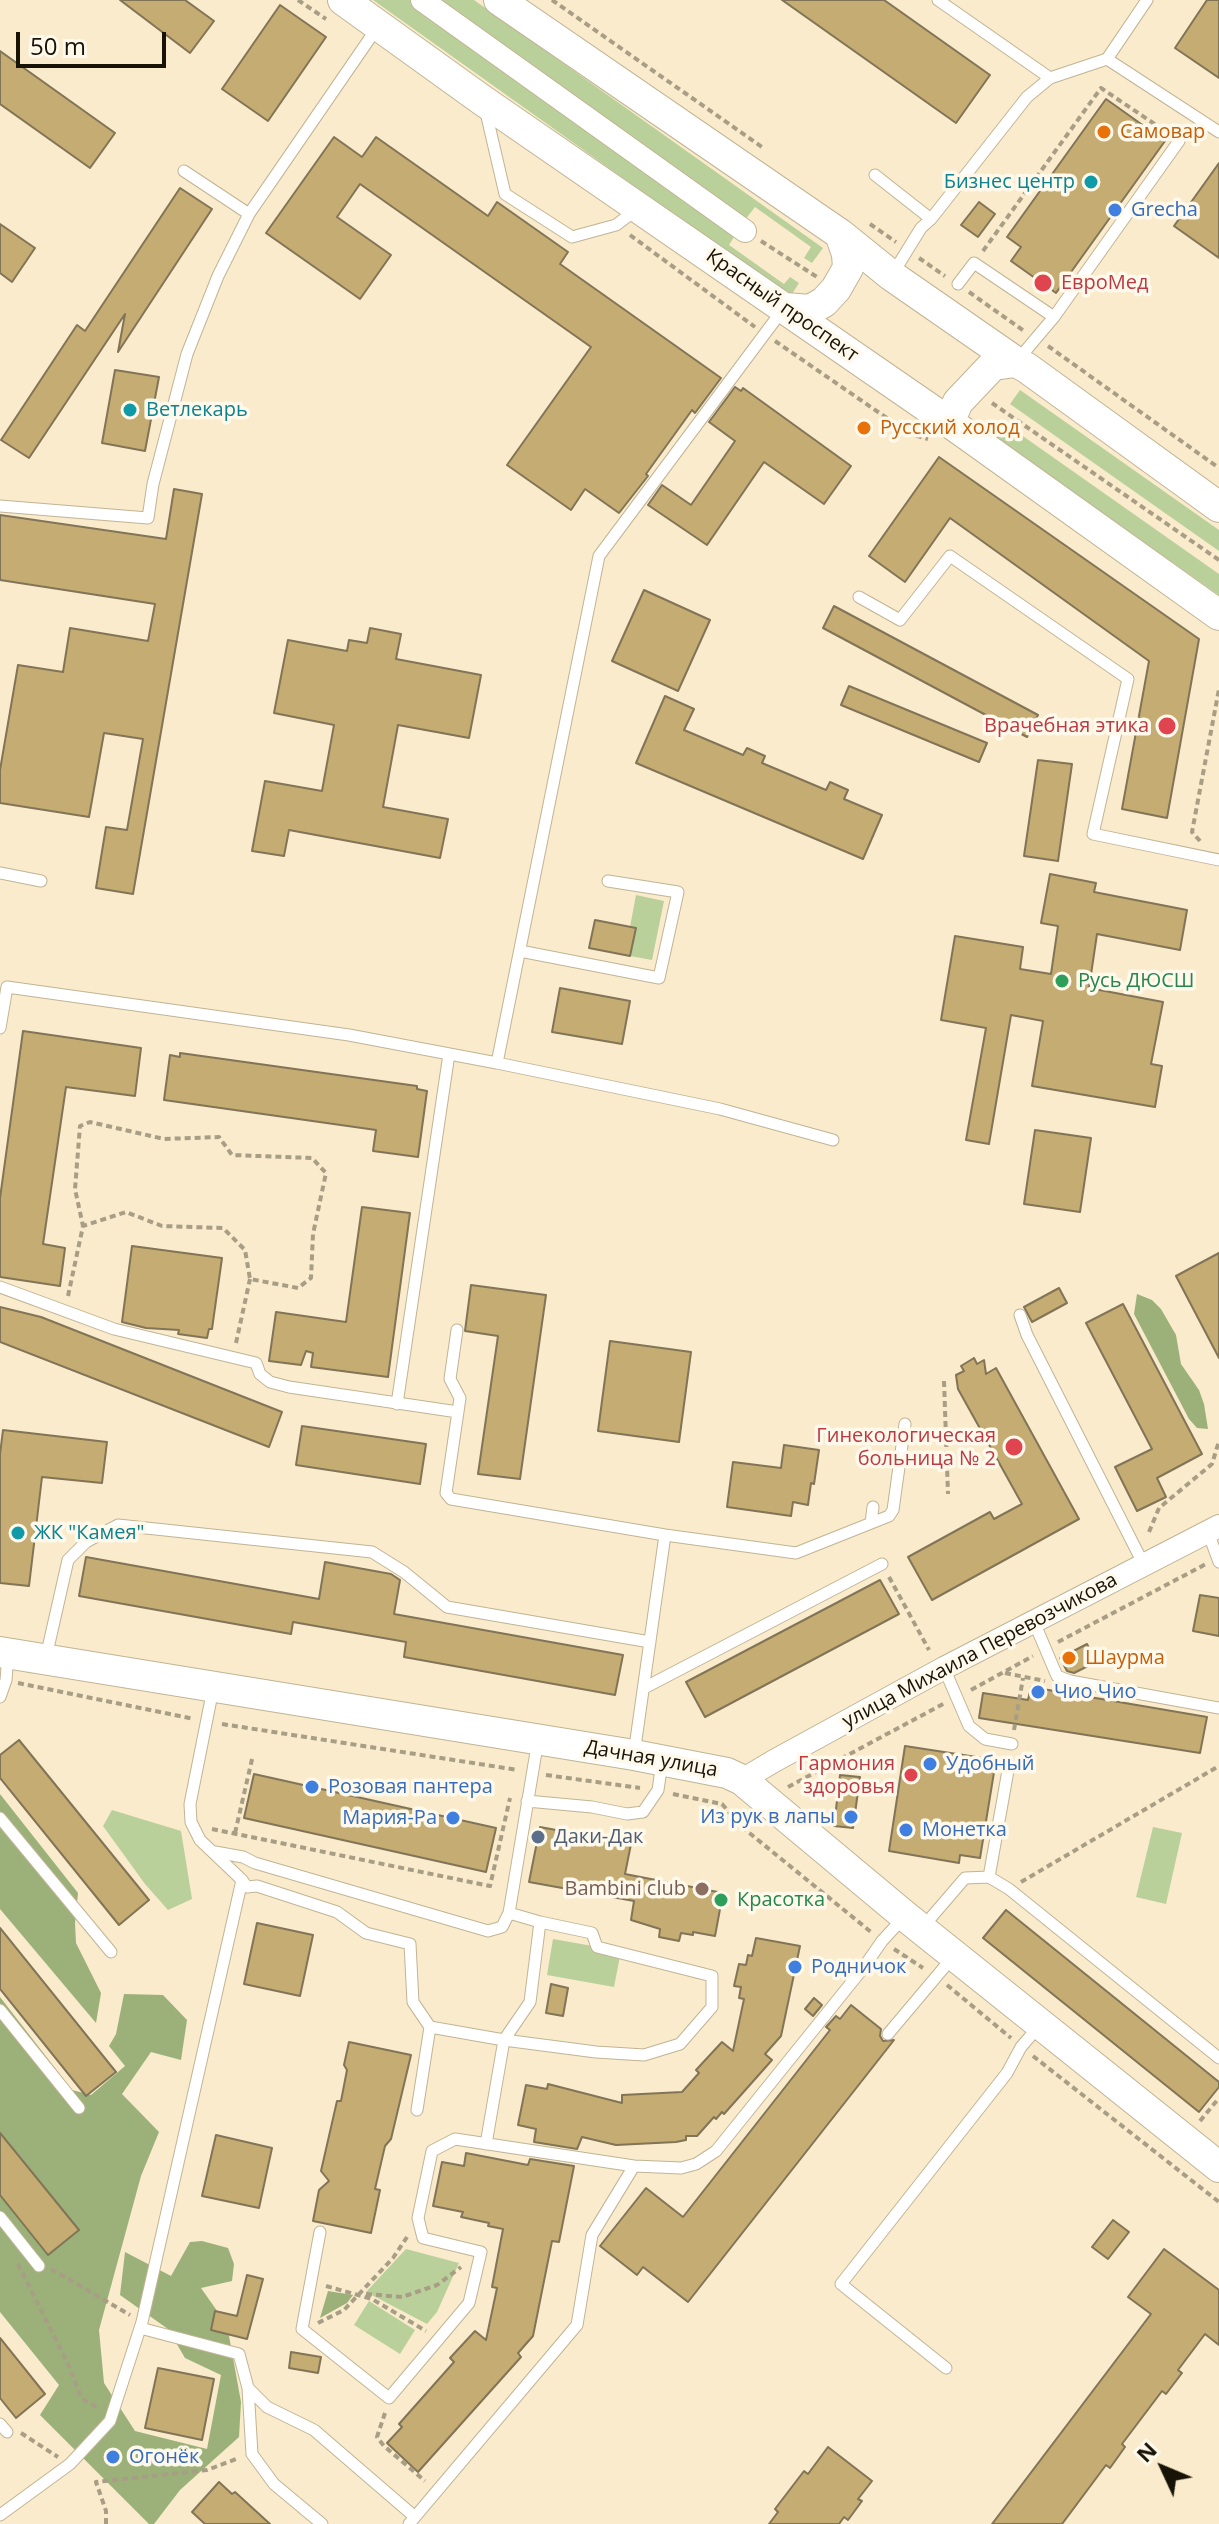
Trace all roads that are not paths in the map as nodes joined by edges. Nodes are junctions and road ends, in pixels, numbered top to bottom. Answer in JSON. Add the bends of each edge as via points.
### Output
{"nodes":[{"id":1,"x":343,"y":0,"type":"edge"},
{"id":2,"x":422,"y":0,"type":"edge"},
{"id":3,"x":499,"y":0,"type":"edge"},
{"id":4,"x":938,"y":0,"type":"edge"},
{"id":5,"x":1147,"y":0,"type":"edge"},
{"id":6,"x":379,"y":25,"type":"junction"},
{"id":7,"x":1107,"y":59,"type":"junction"},
{"id":8,"x":1050,"y":78,"type":"junction"},
{"id":9,"x":482,"y":100,"type":"junction"},
{"id":10,"x":1219,"y":132,"type":"edge"},
{"id":11,"x":1179,"y":141,"type":"road end"},
{"id":12,"x":184,"y":171,"type":"dead end"},
{"id":13,"x":875,"y":175,"type":"dead end"},
{"id":14,"x":640,"y":207,"type":"junction"},
{"id":15,"x":249,"y":214,"type":"junction"},
{"id":16,"x":931,"y":219,"type":"junction"},
{"id":17,"x":745,"y":231,"type":"road end"},
{"id":18,"x":840,"y":234,"type":"junction"},
{"id":19,"x":900,"y":263,"type":"junction"},
{"id":20,"x":958,"y":284,"type":"road end"},
{"id":21,"x":785,"y":308,"type":"junction"},
{"id":22,"x":1054,"y":317,"type":"junction"},
{"id":23,"x":1016,"y":362,"type":"junction"},
{"id":24,"x":949,"y":422,"type":"junction"},
{"id":25,"x":0,"y":506,"type":"edge"},
{"id":26,"x":1219,"y":507,"type":"edge"},
{"id":27,"x":859,"y":597,"type":"dead end"},
{"id":28,"x":1219,"y":615,"type":"edge"},
{"id":29,"x":1218,"y":860,"type":"edge"},
{"id":30,"x":0,"y":873,"type":"edge"},
{"id":31,"x":41,"y":881,"type":"dead end"},
{"id":32,"x":608,"y":881,"type":"dead end"},
{"id":33,"x":520,"y":951,"type":"junction"},
{"id":34,"x":0,"y":1028,"type":"edge"},
{"id":35,"x":449,"y":1054,"type":"junction"},
{"id":36,"x":497,"y":1063,"type":"junction"},
{"id":37,"x":833,"y":1140,"type":"dead end"},
{"id":38,"x":0,"y":1287,"type":"edge"},
{"id":39,"x":1020,"y":1315,"type":"dead end"},
{"id":40,"x":457,"y":1330,"type":"dead end"},
{"id":41,"x":397,"y":1404,"type":"junction"},
{"id":42,"x":458,"y":1412,"type":"junction"},
{"id":43,"x":905,"y":1424,"type":"dead end"},
{"id":44,"x":873,"y":1507,"type":"dead end"},
{"id":45,"x":871,"y":1523,"type":"junction"},
{"id":46,"x":1214,"y":1529,"type":"edge"},
{"id":47,"x":665,"y":1535,"type":"junction"},
{"id":48,"x":1218,"y":1560,"type":"edge"},
{"id":49,"x":882,"y":1564,"type":"road end"},
{"id":50,"x":1144,"y":1565,"type":"junction"},
{"id":51,"x":1034,"y":1622,"type":"junction"},
{"id":52,"x":650,"y":1642,"type":"junction"},
{"id":53,"x":45,"y":1660,"type":"junction"},
{"id":54,"x":5,"y":1662,"type":"edge"},
{"id":55,"x":944,"y":1668,"type":"junction"},
{"id":56,"x":644,"y":1688,"type":"junction"},
{"id":57,"x":213,"y":1689,"type":"junction"},
{"id":58,"x":0,"y":1697,"type":"edge"},
{"id":59,"x":1219,"y":1708,"type":"edge"},
{"id":60,"x":538,"y":1740,"type":"junction"},
{"id":61,"x":1012,"y":1744,"type":"road end"},
{"id":62,"x":1009,"y":1765,"type":"dead end"},
{"id":63,"x":652,"y":1769,"type":"junction"},
{"id":64,"x":742,"y":1780,"type":"junction"},
{"id":65,"x":527,"y":1801,"type":"junction"},
{"id":66,"x":0,"y":1818,"type":"edge"},
{"id":67,"x":213,"y":1852,"type":"junction"},
{"id":68,"x":989,"y":1877,"type":"junction"},
{"id":69,"x":242,"y":1880,"type":"junction"},
{"id":70,"x":509,"y":1913,"type":"junction"},
{"id":71,"x":540,"y":1922,"type":"junction"},
{"id":72,"x":913,"y":1922,"type":"junction"},
{"id":73,"x":111,"y":1952,"type":"dead end"},
{"id":74,"x":946,"y":1966,"type":"junction"},
{"id":75,"x":0,"y":2010,"type":"edge"},
{"id":76,"x":430,"y":2027,"type":"junction"},
{"id":77,"x":888,"y":2034,"type":"dead end"},
{"id":78,"x":1031,"y":2036,"type":"junction"},
{"id":79,"x":504,"y":2040,"type":"junction"},
{"id":80,"x":1219,"y":2058,"type":"edge"},
{"id":81,"x":79,"y":2108,"type":"dead end"},
{"id":82,"x":417,"y":2110,"type":"dead end"},
{"id":83,"x":486,"y":2144,"type":"junction"},
{"id":84,"x":634,"y":2166,"type":"junction"},
{"id":85,"x":1219,"y":2167,"type":"edge"},
{"id":86,"x":0,"y":2217,"type":"edge"},
{"id":87,"x":320,"y":2232,"type":"dead end"},
{"id":88,"x":35,"y":2262,"type":"road end"},
{"id":89,"x":141,"y":2325,"type":"junction"},
{"id":90,"x":946,"y":2368,"type":"dead end"},
{"id":91,"x":248,"y":2388,"type":"junction"},
{"id":92,"x":0,"y":2515,"type":"edge"},
{"id":93,"x":412,"y":2520,"type":"edge"},
{"id":94,"x":322,"y":2524,"type":"edge"}],
"edges":[{"from":1,"to":6,"type":"main road","name":"Красный проспект"},
{"from":2,"to":17,"type":"street"},
{"from":3,"to":18,"type":"main road"},
{"from":4,"to":8,"type":"lane"},
{"from":5,"to":7,"type":"lane"},
{"from":6,"to":9,"type":"main road","name":"Красный проспект"},
{"from":6,"to":15,"type":"lane"},
{"from":7,"to":8,"type":"lane"},
{"from":7,"to":10,"type":"lane"},
{"from":8,"to":16,"type":"lane","via":[[1027,97]]},
{"from":9,"to":14,"type":"main road","name":"Красный проспект"},
{"from":9,"to":14,"type":"lane","via":[[505,194],[572,237],[616,225]]},
{"from":11,"to":22,"type":"lane"},
{"from":12,"to":15,"type":"lane"},
{"from":13,"to":16,"type":"lane"},
{"from":14,"to":21,"type":"main road","name":"Красный проспект"},
{"from":15,"to":25,"type":"lane","via":[[187,354],[148,518]]},
{"from":16,"to":19,"type":"lane"},
{"from":18,"to":19,"type":"main road"},
{"from":18,"to":21,"type":"main road","via":[[848,268],[836,289],[810,310]]},
{"from":19,"to":23,"type":"main road"},
{"from":20,"to":22,"type":"lane","via":[[974,263]]},
{"from":21,"to":24,"type":"main road","name":"Красный проспект"},
{"from":21,"to":33,"type":"lane","via":[[599,556]]},
{"from":22,"to":23,"type":"lane"},
{"from":23,"to":24,"type":"main road","via":[[993,365],[958,402]]},
{"from":23,"to":26,"type":"main road"},
{"from":24,"to":28,"type":"main road","name":"Красный проспект"},
{"from":27,"to":29,"type":"lane","via":[[900,620],[950,556],[1128,679],[1093,834]]},
{"from":30,"to":31,"type":"lane"},
{"from":32,"to":33,"type":"lane","via":[[678,892],[659,978]]},
{"from":33,"to":36,"type":"lane"},
{"from":34,"to":35,"type":"lane","via":[[7,987]]},
{"from":35,"to":36,"type":"lane"},
{"from":35,"to":41,"type":"lane"},
{"from":36,"to":37,"type":"lane","via":[[720,1109]]},
{"from":38,"to":41,"type":"lane","via":[[114,1329],[256,1363],[270,1382]]},
{"from":39,"to":50,"type":"lane"},
{"from":40,"to":42,"type":"lane","via":[[450,1379],[460,1396]]},
{"from":41,"to":42,"type":"lane"},
{"from":42,"to":47,"type":"lane","via":[[446,1493],[451,1499]]},
{"from":43,"to":45,"type":"lane","via":[[893,1510]]},
{"from":44,"to":45,"type":"lane"},
{"from":45,"to":47,"type":"lane","via":[[796,1553]]},
{"from":46,"to":48,"type":"lane"},
{"from":46,"to":50,"type":"street","name":"улица Михаила Перевозчикова"},
{"from":47,"to":52,"type":"lane"},
{"from":49,"to":56,"type":"lane"},
{"from":50,"to":51,"type":"street","name":"улица Михаила Перевозчикова"},
{"from":51,"to":55,"type":"street","name":"улица Михаила Перевозчикова"},
{"from":51,"to":59,"type":"lane","via":[[1057,1676]]},
{"from":52,"to":53,"type":"lane","via":[[447,1607],[372,1552],[118,1525],[86,1542],[68,1560]]},
{"from":52,"to":56,"type":"lane"},
{"from":53,"to":54,"type":"main road","name":"Дачная улица"},
{"from":53,"to":57,"type":"main road","name":"Дачная улица"},
{"from":54,"to":58,"type":"lane"},
{"from":55,"to":61,"type":"lane","via":[[969,1726],[985,1739]]},
{"from":55,"to":64,"type":"street","name":"улица Михаила Перевозчикова"},
{"from":56,"to":63,"type":"lane"},
{"from":57,"to":60,"type":"main road","name":"Дачная улица"},
{"from":57,"to":67,"type":"lane","via":[[190,1804],[191,1822]]},
{"from":60,"to":63,"type":"main road","name":"Дачная улица"},
{"from":60,"to":65,"type":"lane"},
{"from":62,"to":68,"type":"lane"},
{"from":63,"to":64,"type":"main road","name":"Дачная улица","via":[[727,1773]]},
{"from":63,"to":65,"type":"lane","via":[[643,1812]]},
{"from":64,"to":72,"type":"main road","name":"Дачная улица"},
{"from":65,"to":70,"type":"lane"},
{"from":66,"to":73,"type":"lane"},
{"from":67,"to":69,"type":"lane"},
{"from":67,"to":70,"type":"lane","via":[[488,1931],[502,1927]]},
{"from":68,"to":72,"type":"lane","via":[[965,1878]]},
{"from":68,"to":80,"type":"lane"},
{"from":69,"to":76,"type":"lane","via":[[247,1887],[337,1912],[366,1933],[410,1944],[413,2002]]},
{"from":69,"to":89,"type":"lane"},
{"from":70,"to":71,"type":"lane"},
{"from":71,"to":79,"type":"lane","via":[[530,2002]]},
{"from":71,"to":79,"type":"lane","via":[[592,1933],[597,1947],[712,1976],[712,2007],[680,2044],[644,2055]]},
{"from":72,"to":74,"type":"main road","name":"Дачная улица"},
{"from":72,"to":84,"type":"lane","via":[[882,1941],[716,2151],[681,2168]]},
{"from":74,"to":77,"type":"lane"},
{"from":74,"to":78,"type":"main road","name":"Дачная улица"},
{"from":75,"to":81,"type":"lane"},
{"from":76,"to":79,"type":"lane"},
{"from":76,"to":82,"type":"lane"},
{"from":78,"to":85,"type":"main road","name":"Дачная улица"},
{"from":78,"to":90,"type":"lane","via":[[841,2284]]},
{"from":79,"to":83,"type":"lane"},
{"from":83,"to":84,"type":"lane"},
{"from":83,"to":87,"type":"lane","via":[[455,2139],[432,2151],[418,2218],[423,2238],[481,2252],[469,2303],[389,2398],[302,2329]]},
{"from":84,"to":93,"type":"lane","via":[[592,2235],[577,2325]]},
{"from":86,"to":88,"type":"lane"},
{"from":89,"to":91,"type":"lane","via":[[239,2354]]},
{"from":89,"to":92,"type":"lane","via":[[112,2416],[70,2464]]},
{"from":91,"to":93,"type":"lane","via":[[267,2407],[314,2430]]},
{"from":91,"to":94,"type":"lane","via":[[252,2454],[274,2484]]}]}
